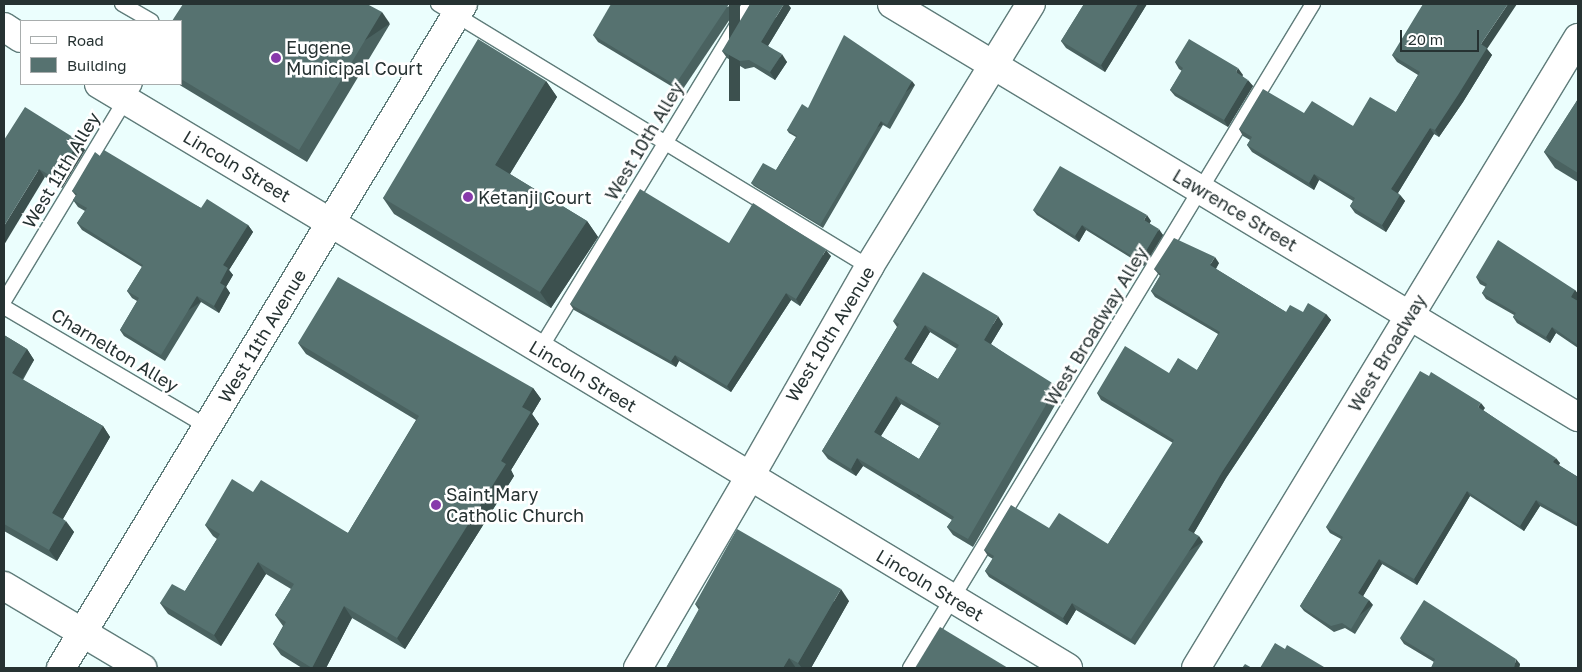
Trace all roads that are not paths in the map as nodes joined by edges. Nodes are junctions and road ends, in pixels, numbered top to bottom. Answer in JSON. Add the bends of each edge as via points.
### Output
{"nodes":[{"id":1,"x":122,"y":4,"type":"edge"},
{"id":2,"x":750,"y":4,"type":"edge"},
{"id":3,"x":892,"y":4,"type":"edge"},
{"id":4,"x":1030,"y":4,"type":"edge"},
{"id":5,"x":1313,"y":4,"type":"edge"},
{"id":6,"x":452,"y":7,"type":"edge"},
{"id":7,"x":149,"y":20,"type":"edge"},
{"id":8,"x":4,"y":27,"type":"edge"},
{"id":9,"x":20,"y":37,"type":"edge"},
{"id":10,"x":1578,"y":38,"type":"edge"},
{"id":11,"x":994,"y":65,"type":"junction"},
{"id":12,"x":103,"y":85,"type":"edge"},
{"id":13,"x":130,"y":92,"type":"edge"},
{"id":14,"x":665,"y":142,"type":"junction"},
{"id":15,"x":1201,"y":190,"type":"junction"},
{"id":16,"x":331,"y":223,"type":"junction"},
{"id":17,"x":869,"y":268,"type":"junction"},
{"id":18,"x":4,"y":301,"type":"edge"},
{"id":19,"x":4,"y":307,"type":"edge"},
{"id":20,"x":1411,"y":315,"type":"junction"},
{"id":21,"x":540,"y":349,"type":"junction"},
{"id":22,"x":1578,"y":417,"type":"edge"},
{"id":23,"x":206,"y":426,"type":"junction"},
{"id":24,"x":750,"y":476,"type":"junction"},
{"id":25,"x":4,"y":586,"type":"edge"},
{"id":26,"x":952,"y":598,"type":"junction"},
{"id":27,"x":83,"y":632,"type":"junction"},
{"id":28,"x":61,"y":668,"type":"edge"},
{"id":29,"x":142,"y":668,"type":"edge"},
{"id":30,"x":638,"y":668,"type":"edge"},
{"id":31,"x":910,"y":668,"type":"edge"},
{"id":32,"x":1068,"y":668,"type":"edge"},
{"id":33,"x":1196,"y":668,"type":"edge"}],
"edges":[{"from":1,"to":7,"type":"lane"},
{"from":2,"to":14,"type":"lane","name":"West 10th Alley"},
{"from":3,"to":11,"type":"street","name":"Lawrence Street"},
{"from":4,"to":11,"type":"street","name":"West 10th Avenue"},
{"from":5,"to":15,"type":"lane","name":"West Broadway Alley"},
{"from":6,"to":14,"type":"lane"},
{"from":6,"to":16,"type":"street","name":"West 11th Avenue"},
{"from":8,"to":9,"type":"street"},
{"from":10,"to":20,"type":"street","name":"West Broadway"},
{"from":11,"to":15,"type":"street","name":"Lawrence Street"},
{"from":11,"to":17,"type":"street","name":"West 10th Avenue"},
{"from":12,"to":13,"type":"street","name":"Lincoln Street"},
{"from":13,"to":16,"type":"street","name":"Lincoln Street"},
{"from":13,"to":18,"type":"lane","name":"West 11th Alley"},
{"from":14,"to":17,"type":"lane"},
{"from":14,"to":21,"type":"lane","name":"West 10th Alley"},
{"from":15,"to":20,"type":"street","name":"Lawrence Street"},
{"from":15,"to":26,"type":"lane","name":"West Broadway Alley"},
{"from":16,"to":21,"type":"street","name":"Lincoln Street"},
{"from":16,"to":23,"type":"street","name":"West 11th Avenue"},
{"from":17,"to":24,"type":"street","name":"West 10th Avenue"},
{"from":19,"to":23,"type":"lane","name":"Charnelton Alley"},
{"from":20,"to":22,"type":"street","name":"Lawrence Street"},
{"from":20,"to":33,"type":"street","name":"West Broadway"},
{"from":21,"to":24,"type":"street","name":"Lincoln Street"},
{"from":23,"to":27,"type":"street","name":"West 11th Avenue"},
{"from":24,"to":26,"type":"street","name":"Lincoln Street"},
{"from":24,"to":30,"type":"street","name":"West 10th Avenue"},
{"from":25,"to":27,"type":"street"},
{"from":26,"to":31,"type":"lane","name":"West Broadway Alley"},
{"from":26,"to":32,"type":"street","name":"Lincoln Street"},
{"from":27,"to":28,"type":"street","name":"West 11th Avenue"},
{"from":27,"to":29,"type":"street"}]}
